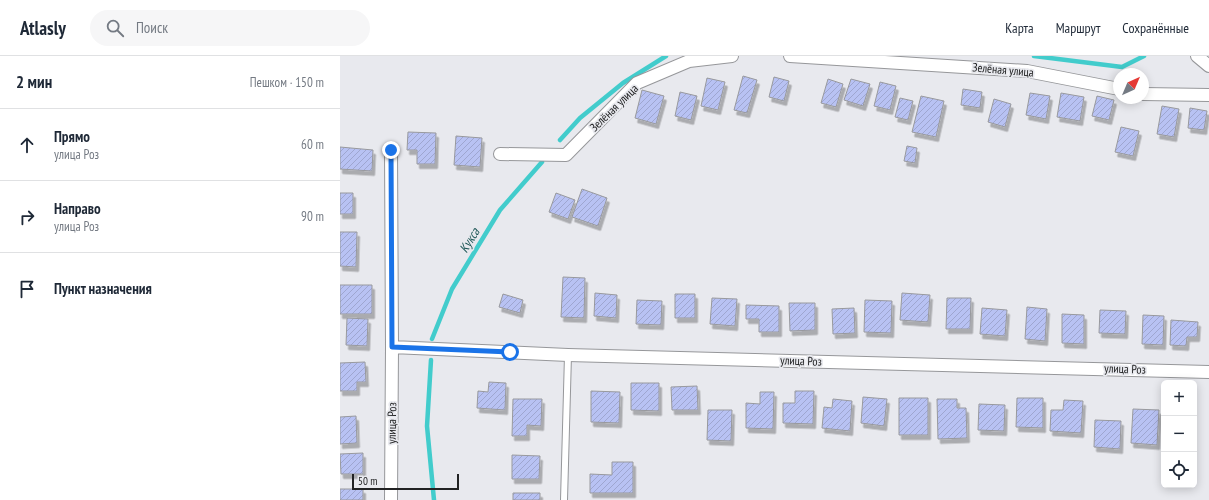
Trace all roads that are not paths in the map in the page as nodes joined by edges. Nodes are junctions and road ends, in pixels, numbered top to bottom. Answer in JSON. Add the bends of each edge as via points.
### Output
{"nodes":[{"id":1,"x":732,"y":56,"type":"edge"},
{"id":2,"x":790,"y":56,"type":"edge"},
{"id":3,"x":1197,"y":56,"type":"edge"},
{"id":4,"x":1209,"y":66,"type":"edge"},
{"id":5,"x":1113,"y":88,"type":"edge"},
{"id":6,"x":1149,"y":94,"type":"edge"},
{"id":7,"x":1209,"y":95,"type":"edge"},
{"id":8,"x":391,"y":150,"type":"dead end"},
{"id":9,"x":500,"y":154,"type":"dead end"},
{"id":10,"x":392,"y":347,"type":"junction"},
{"id":11,"x":568,"y":355,"type":"junction"},
{"id":12,"x":1209,"y":372,"type":"edge"},
{"id":13,"x":391,"y":500,"type":"edge"},
{"id":14,"x":564,"y":500,"type":"edge"}],
"edges":[{"from":1,"to":9,"type":"street","name":"Зелёная улица","via":[[690,61],[637,83],[566,155]]},
{"from":2,"to":5,"type":"street","name":"Зелёная улица","via":[[1027,71]]},
{"from":3,"to":4,"type":"street"},
{"from":6,"to":7,"type":"street"},
{"from":8,"to":10,"type":"street","name":"улица Роз"},
{"from":10,"to":11,"type":"street","name":"улица Роз"},
{"from":10,"to":13,"type":"street","name":"улица Роз"},
{"from":11,"to":12,"type":"street","name":"улица Роз"},
{"from":11,"to":14,"type":"lane"}]}
